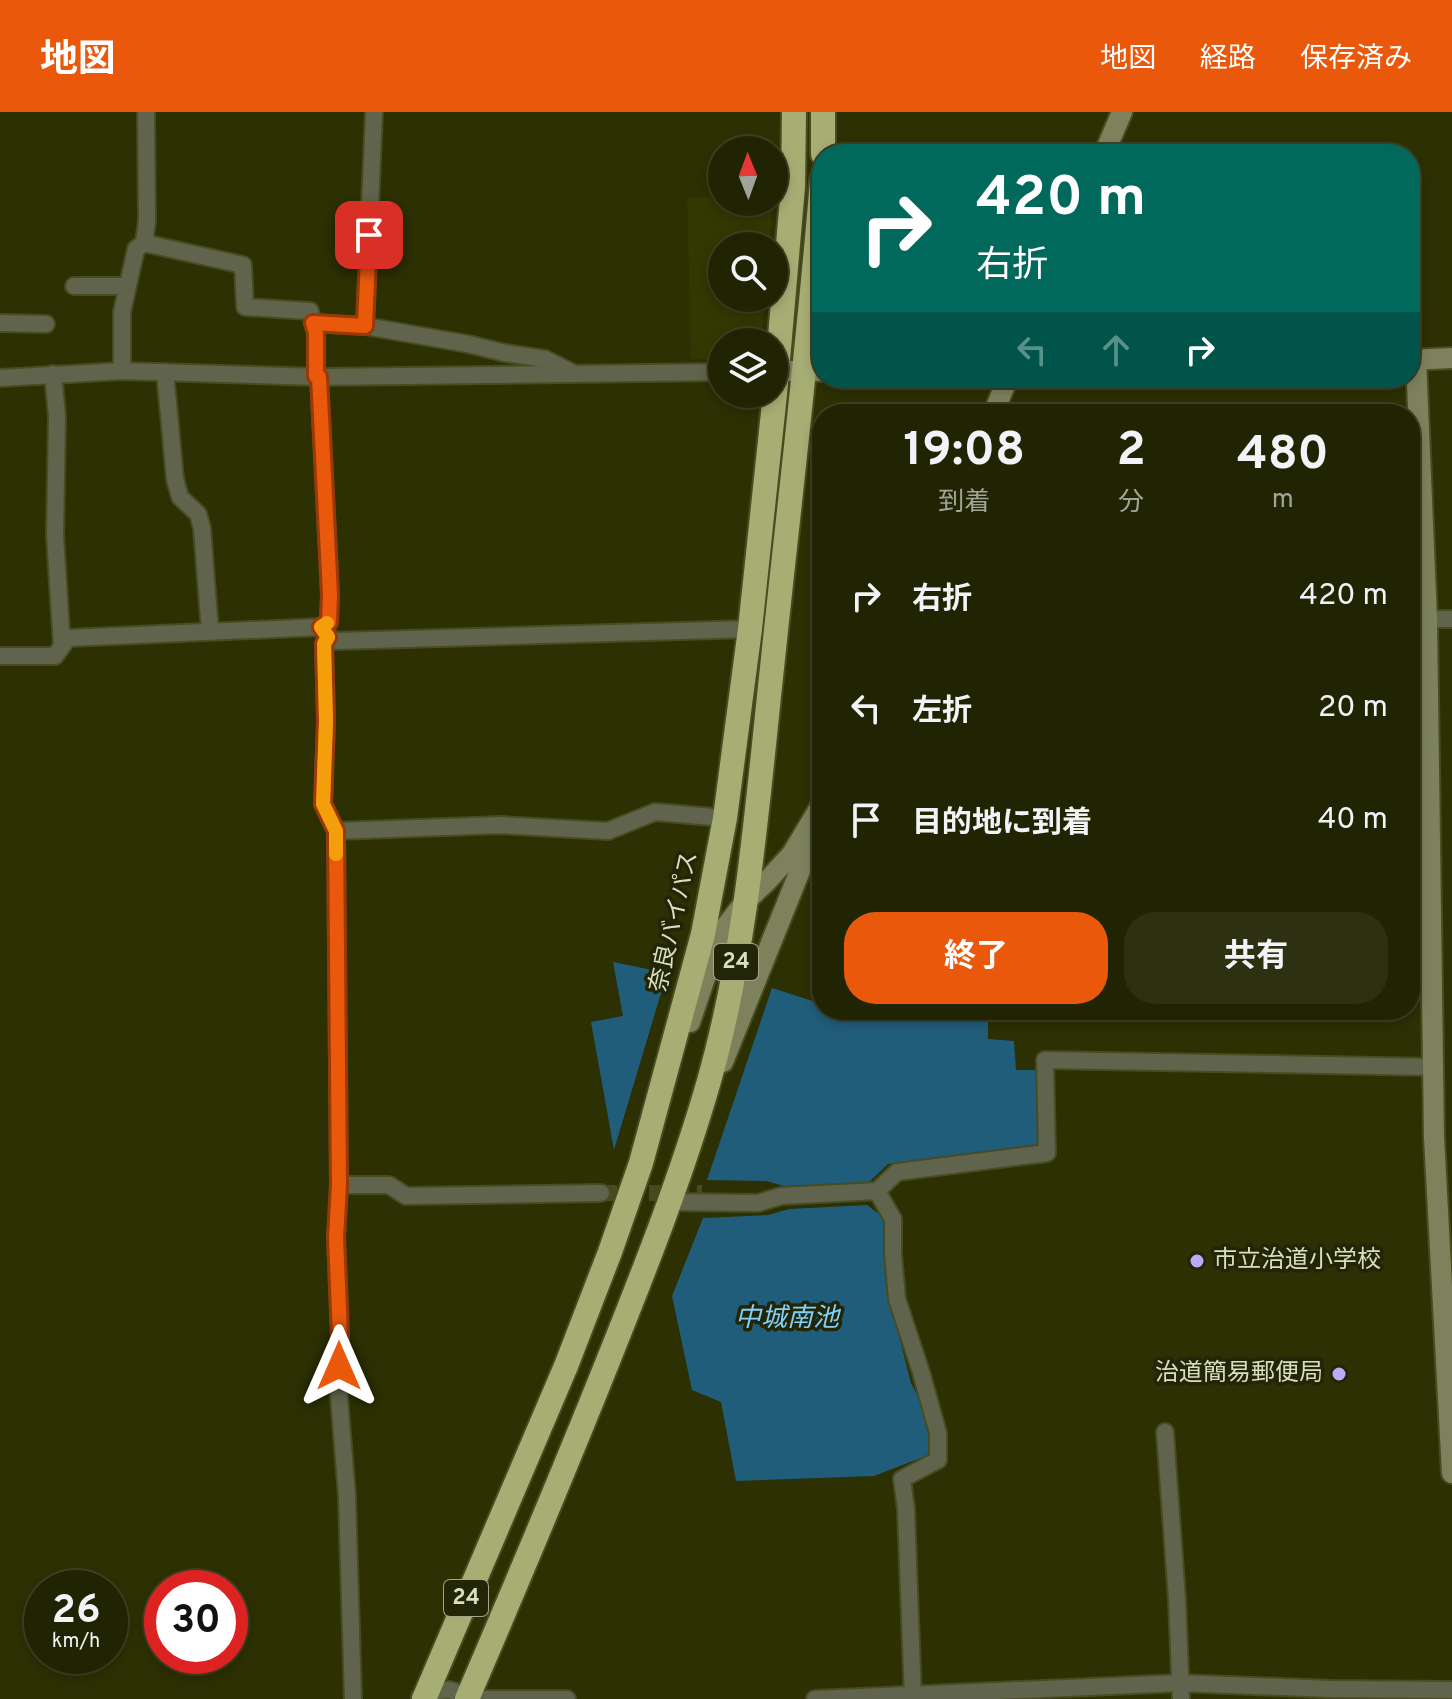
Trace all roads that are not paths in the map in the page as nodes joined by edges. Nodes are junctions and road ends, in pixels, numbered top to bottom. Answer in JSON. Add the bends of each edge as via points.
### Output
{"nodes":[{"id":1,"x":146,"y":112,"type":"edge"},
{"id":2,"x":374,"y":112,"type":"edge"},
{"id":3,"x":794,"y":112,"type":"edge"},
{"id":4,"x":823,"y":112,"type":"edge"},
{"id":5,"x":1122,"y":112,"type":"edge"},
{"id":6,"x":823,"y":144,"type":"edge"},
{"id":7,"x":1108,"y":144,"type":"edge"},
{"id":8,"x":144,"y":243,"type":"junction"},
{"id":9,"x":74,"y":286,"type":"dead end"},
{"id":10,"x":127,"y":286,"type":"junction"},
{"id":11,"x":0,"y":323,"type":"edge"},
{"id":12,"x":313,"y":323,"type":"junction"},
{"id":13,"x":46,"y":324,"type":"dead end"},
{"id":14,"x":365,"y":326,"type":"junction"},
{"id":15,"x":779,"y":328,"type":"edge"},
{"id":16,"x":1452,"y":358,"type":"edge"},
{"id":17,"x":1420,"y":360,"type":"edge"},
{"id":18,"x":122,"y":371,"type":"junction"},
{"id":19,"x":788,"y":371,"type":"edge"},
{"id":20,"x":812,"y":371,"type":"edge"},
{"id":21,"x":165,"y":372,"type":"junction"},
{"id":22,"x":708,"y":372,"type":"edge"},
{"id":23,"x":53,"y":374,"type":"junction"},
{"id":24,"x":575,"y":374,"type":"junction"},
{"id":25,"x":318,"y":376,"type":"junction"},
{"id":26,"x":0,"y":378,"type":"edge"},
{"id":27,"x":812,"y":386,"type":"edge"},
{"id":28,"x":771,"y":408,"type":"edge"},
{"id":29,"x":1420,"y":490,"type":"edge"},
{"id":30,"x":1427,"y":619,"type":"junction"},
{"id":31,"x":1452,"y":619,"type":"edge"},
{"id":32,"x":750,"y":629,"type":"junction"},
{"id":33,"x":210,"y":631,"type":"junction"},
{"id":34,"x":324,"y":632,"type":"junction"},
{"id":35,"x":62,"y":646,"type":"junction"},
{"id":36,"x":0,"y":656,"type":"edge"},
{"id":37,"x":725,"y":818,"type":"junction"},
{"id":38,"x":812,"y":821,"type":"edge"},
{"id":39,"x":336,"y":831,"type":"junction"},
{"id":40,"x":812,"y":842,"type":"edge"},
{"id":41,"x":745,"y":902,"type":"junction"},
{"id":42,"x":1433,"y":1067,"type":"junction"},
{"id":43,"x":668,"y":1069,"type":"junction"},
{"id":44,"x":709,"y":1080,"type":"junction"},
{"id":45,"x":339,"y":1185,"type":"junction"},
{"id":46,"x":877,"y":1191,"type":"junction"},
{"id":47,"x":601,"y":1193,"type":"tunnel mouth"},
{"id":48,"x":702,"y":1193,"type":"tunnel mouth"},
{"id":49,"x":781,"y":1196,"type":"junction"},
{"id":50,"x":670,"y":1202,"type":"junction"},
{"id":51,"x":1165,"y":1432,"type":"dead end"},
{"id":52,"x":1452,"y":1473,"type":"edge"},
{"id":53,"x":1452,"y":1690,"type":"edge"},
{"id":54,"x":1181,"y":1691,"type":"edge"},
{"id":55,"x":422,"y":1697,"type":"edge"},
{"id":56,"x":913,"y":1697,"type":"edge"},
{"id":57,"x":468,"y":1698,"type":"edge"},
{"id":58,"x":353,"y":1699,"type":"edge"},
{"id":59,"x":567,"y":1699,"type":"edge"},
{"id":60,"x":815,"y":1699,"type":"edge"}],
"edges":[{"from":1,"to":8,"type":"street"},
{"from":2,"to":14,"type":"street"},
{"from":3,"to":15,"type":"highway","name":"奈良バイパス","number":"24","via":[[793,187]]},
{"from":4,"to":6,"type":"highway"},
{"from":5,"to":7,"type":"street"},
{"from":8,"to":10,"type":"street","via":[[136,249]]},
{"from":8,"to":12,"type":"street","via":[[243,265],[245,307],[310,311]]},
{"from":9,"to":10,"type":"street"},
{"from":10,"to":18,"type":"street"},
{"from":11,"to":13,"type":"street"},
{"from":12,"to":14,"type":"street"},
{"from":12,"to":25,"type":"street"},
{"from":14,"to":24,"type":"street","via":[[545,359]]},
{"from":16,"to":17,"type":"street"},
{"from":18,"to":21,"type":"street"},
{"from":18,"to":23,"type":"street"},
{"from":19,"to":20,"type":"street"},
{"from":21,"to":25,"type":"street"},
{"from":21,"to":33,"type":"street","via":[[175,479],[180,497],[198,514],[202,528]]},
{"from":22,"to":24,"type":"street"},
{"from":23,"to":26,"type":"street"},
{"from":23,"to":35,"type":"street"},
{"from":24,"to":25,"type":"street"},
{"from":25,"to":34,"type":"street","via":[[330,594]]},
{"from":27,"to":41,"type":"highway","number":"24"},
{"from":28,"to":32,"type":"highway","name":"奈良バイパス","number":"24"},
{"from":29,"to":30,"type":"street"},
{"from":30,"to":31,"type":"street"},
{"from":30,"to":42,"type":"street"},
{"from":32,"to":34,"type":"street","via":[[337,641]]},
{"from":32,"to":37,"type":"highway","name":"奈良バイパス","number":"24"},
{"from":33,"to":34,"type":"street"},
{"from":33,"to":35,"type":"street","via":[[68,638]]},
{"from":34,"to":39,"type":"street","via":[[323,804]]},
{"from":35,"to":36,"type":"street","via":[[55,656]]},
{"from":37,"to":39,"type":"street","via":[[655,812],[608,831],[501,825]]},
{"from":37,"to":43,"type":"highway","name":"奈良バイパス","number":"24","via":[[703,934]]},
{"from":38,"to":41,"type":"street","via":[[792,854]]},
{"from":39,"to":45,"type":"street"},
{"from":40,"to":44,"type":"street","via":[[722,1065]]},
{"from":41,"to":43,"type":"street","via":[[720,934],[694,1013]]},
{"from":41,"to":44,"type":"highway","number":"24"},
{"from":42,"to":46,"type":"street","via":[[1045,1060],[1047,1153],[897,1172]]},
{"from":42,"to":52,"type":"street"},
{"from":43,"to":55,"type":"highway","name":"奈良バイパス","number":"24","via":[[641,1163],[566,1366]]},
{"from":44,"to":50,"type":"highway","number":"24"},
{"from":45,"to":47,"type":"street","via":[[389,1185],[406,1196]]},
{"from":45,"to":58,"type":"street","via":[[339,1397]]},
{"from":46,"to":49,"type":"street"},
{"from":46,"to":56,"type":"street","via":[[893,1219],[897,1299],[938,1433],[938,1460],[902,1479]]},
{"from":48,"to":49,"type":"street"},
{"from":49,"to":50,"type":"street","via":[[758,1203]]},
{"from":50,"to":57,"type":"highway","number":"24"},
{"from":51,"to":54,"type":"street"},
{"from":53,"to":54,"type":"street"},
{"from":54,"to":56,"type":"street"},
{"from":55,"to":57,"type":"street","via":[[449,1690]]},
{"from":56,"to":60,"type":"street"},
{"from":57,"to":59,"type":"street"}]}
